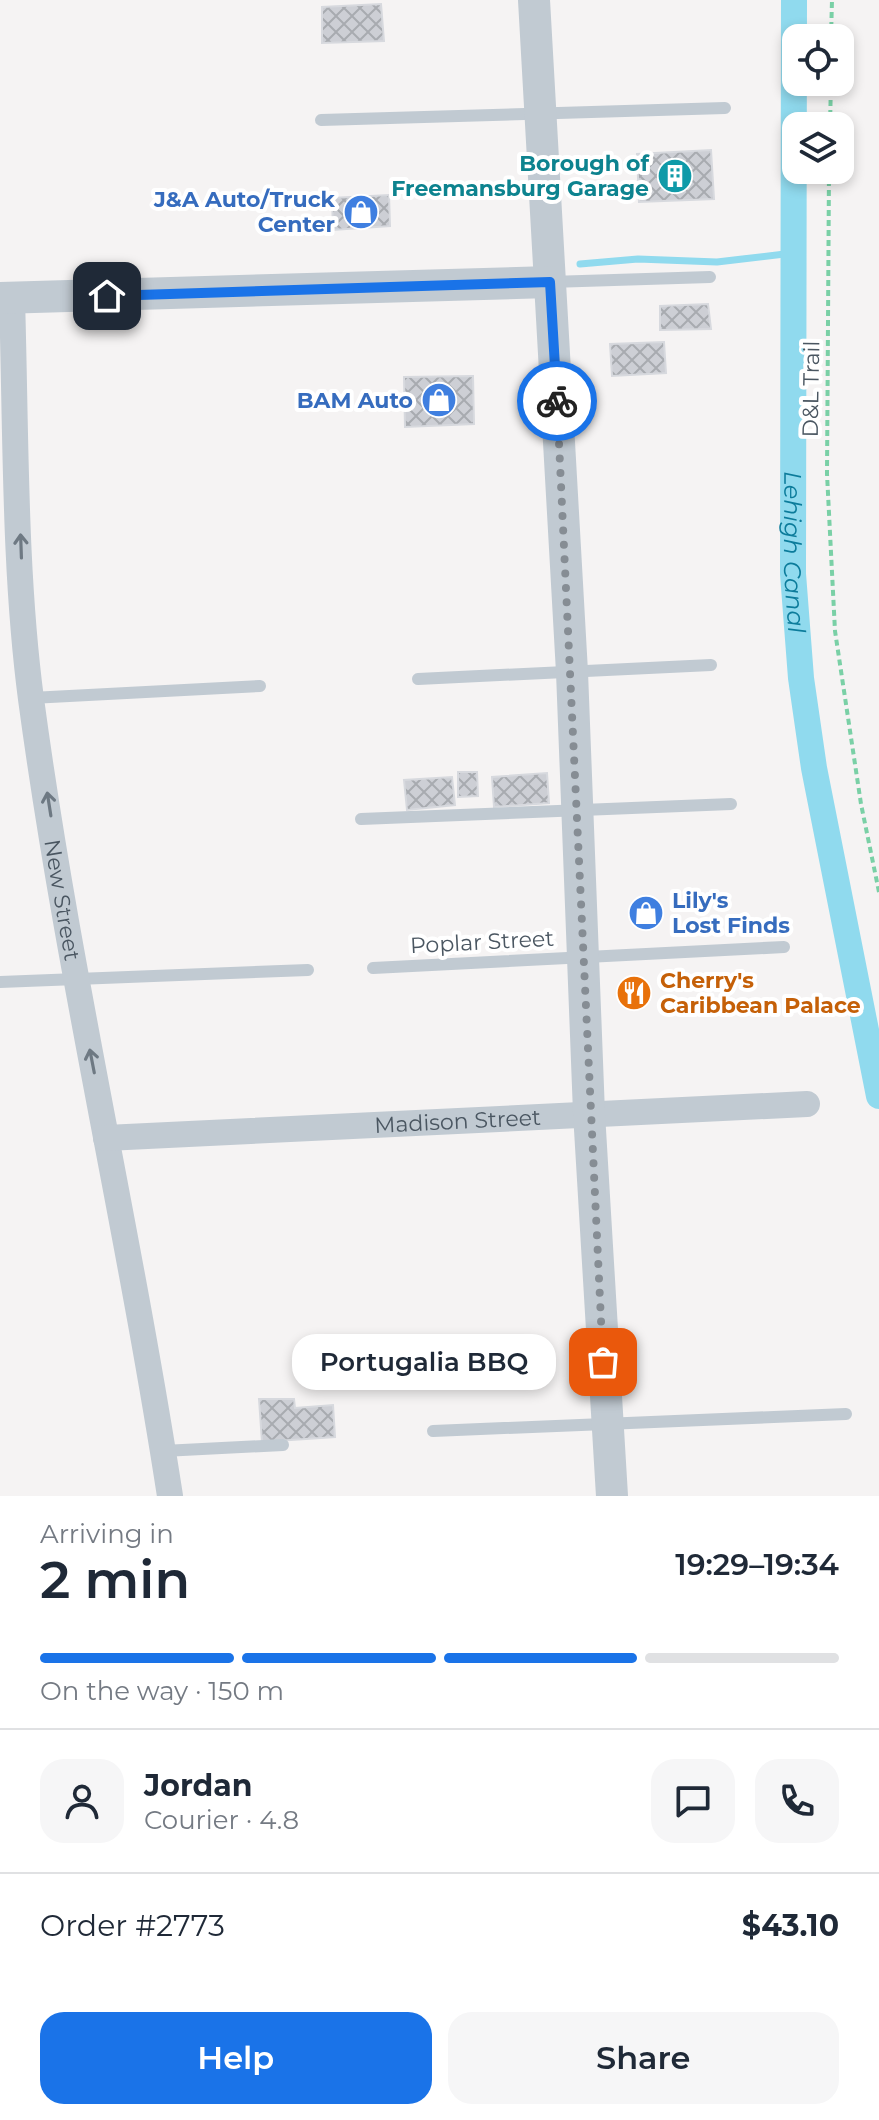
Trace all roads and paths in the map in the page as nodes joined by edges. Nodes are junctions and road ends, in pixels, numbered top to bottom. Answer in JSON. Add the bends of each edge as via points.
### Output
{"nodes":[{"id":1,"x":534,"y":0,"type":"edge"},
{"id":2,"x":832,"y":0,"type":"edge"},
{"id":3,"x":831,"y":24,"type":"edge"},
{"id":4,"x":725,"y":108,"type":"dead end"},
{"id":5,"x":540,"y":113,"type":"junction"},
{"id":6,"x":321,"y":120,"type":"dead end"},
{"id":7,"x":829,"y":184,"type":"edge"},
{"id":8,"x":710,"y":277,"type":"dead end"},
{"id":9,"x":550,"y":282,"type":"junction"},
{"id":10,"x":6,"y":298,"type":"edge"},
{"id":11,"x":9,"y":478,"type":"edge"},
{"id":12,"x":711,"y":665,"type":"dead end"},
{"id":13,"x":572,"y":672,"type":"junction"},
{"id":14,"x":418,"y":679,"type":"dead end"},
{"id":15,"x":260,"y":686,"type":"dead end"},
{"id":16,"x":31,"y":698,"type":"junction"},
{"id":17,"x":731,"y":804,"type":"dead end"},
{"id":18,"x":577,"y":809,"type":"junction"},
{"id":19,"x":361,"y":819,"type":"dead end"},
{"id":20,"x":879,"y":892,"type":"edge"},
{"id":21,"x":784,"y":947,"type":"dead end"},
{"id":22,"x":583,"y":957,"type":"junction"},
{"id":23,"x":373,"y":968,"type":"dead end"},
{"id":24,"x":308,"y":970,"type":"dead end"},
{"id":25,"x":76,"y":978,"type":"junction"},
{"id":26,"x":0,"y":982,"type":"edge"},
{"id":27,"x":807,"y":1104,"type":"dead end"},
{"id":28,"x":589,"y":1113,"type":"junction"},
{"id":29,"x":106,"y":1138,"type":"junction"},
{"id":30,"x":846,"y":1414,"type":"dead end"},
{"id":31,"x":607,"y":1424,"type":"junction"},
{"id":32,"x":433,"y":1431,"type":"dead end"},
{"id":33,"x":283,"y":1445,"type":"dead end"},
{"id":34,"x":163,"y":1451,"type":"junction"},
{"id":35,"x":170,"y":1496,"type":"edge"},
{"id":36,"x":612,"y":1496,"type":"edge"}],
"edges":[{"from":1,"to":5,"type":"street"},
{"from":2,"to":3,"type":"path"},
{"from":4,"to":5,"type":"lane"},
{"from":5,"to":6,"type":"lane"},
{"from":5,"to":9,"type":"street"},
{"from":7,"to":20,"type":"path","name":"D&L Trail","via":[[827,474],[835,631]]},
{"from":8,"to":9,"type":"lane"},
{"from":9,"to":10,"type":"street"},
{"from":9,"to":13,"type":"street"},
{"from":10,"to":11,"type":"street","name":"New Street"},
{"from":16,"to":11,"type":"street","name":"New Street","one_way":true},
{"from":12,"to":13,"type":"lane"},
{"from":13,"to":14,"type":"lane"},
{"from":13,"to":18,"type":"street"},
{"from":15,"to":16,"type":"lane"},
{"from":25,"to":16,"type":"street","name":"New Street","one_way":true},
{"from":17,"to":18,"type":"lane"},
{"from":18,"to":19,"type":"lane"},
{"from":18,"to":22,"type":"street"},
{"from":21,"to":22,"type":"lane","name":"Poplar Street"},
{"from":22,"to":23,"type":"lane","name":"Poplar Street"},
{"from":22,"to":28,"type":"street"},
{"from":24,"to":25,"type":"lane"},
{"from":25,"to":26,"type":"lane"},
{"from":29,"to":25,"type":"street","name":"New Street","one_way":true},
{"from":27,"to":28,"type":"street","name":"Madison Street"},
{"from":28,"to":29,"type":"street","name":"Madison Street"},
{"from":28,"to":31,"type":"street"},
{"from":29,"to":34,"type":"street","name":"New Street"},
{"from":30,"to":31,"type":"lane"},
{"from":31,"to":32,"type":"lane"},
{"from":31,"to":36,"type":"street"},
{"from":33,"to":34,"type":"lane"},
{"from":34,"to":35,"type":"street","name":"New Street"}]}
